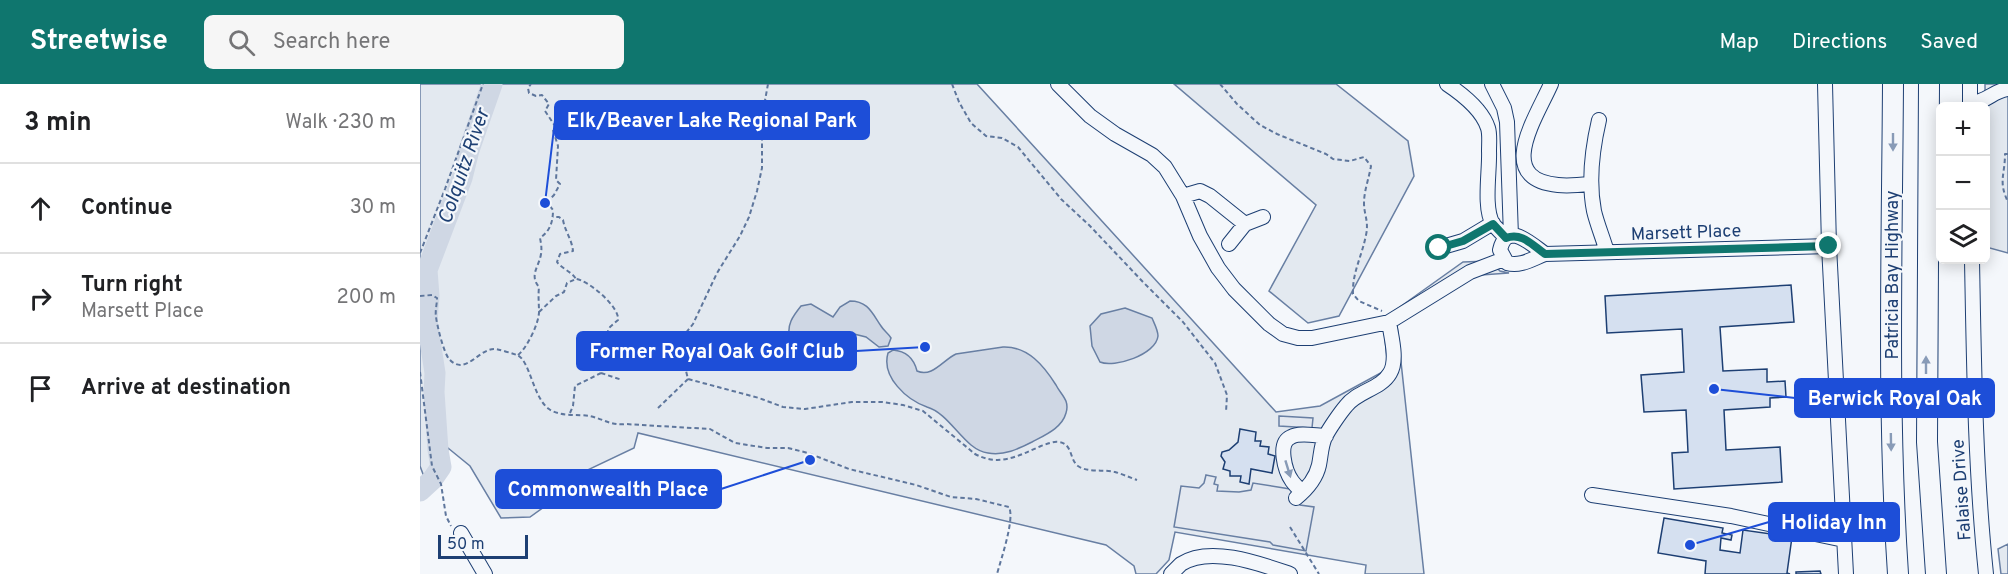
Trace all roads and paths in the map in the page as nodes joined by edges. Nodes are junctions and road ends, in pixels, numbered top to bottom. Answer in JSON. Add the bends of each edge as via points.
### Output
{"nodes":[{"id":1,"x":483,"y":84,"type":"edge"},
{"id":2,"x":531,"y":84,"type":"edge"},
{"id":3,"x":768,"y":84,"type":"edge"},
{"id":4,"x":952,"y":84,"type":"edge"},
{"id":5,"x":1058,"y":84,"type":"edge"},
{"id":6,"x":1220,"y":84,"type":"edge"},
{"id":7,"x":1447,"y":84,"type":"edge"},
{"id":8,"x":1492,"y":84,"type":"edge"},
{"id":9,"x":1551,"y":84,"type":"edge"},
{"id":10,"x":1825,"y":84,"type":"edge"},
{"id":11,"x":1893,"y":84,"type":"edge"},
{"id":12,"x":1929,"y":84,"type":"edge"},
{"id":13,"x":1970,"y":84,"type":"edge"},
{"id":14,"x":2008,"y":88,"type":"edge"},
{"id":15,"x":1970,"y":102,"type":"edge"},
{"id":16,"x":1982,"y":102,"type":"edge"},
{"id":17,"x":1599,"y":120,"type":"dead end"},
{"id":18,"x":2008,"y":154,"type":"edge"},
{"id":19,"x":2006,"y":162,"type":"edge"},
{"id":20,"x":2006,"y":168,"type":"edge"},
{"id":21,"x":1590,"y":184,"type":"junction"},
{"id":22,"x":2006,"y":194,"type":"edge"},
{"id":23,"x":1183,"y":196,"type":"junction"},
{"id":24,"x":2008,"y":202,"type":"edge"},
{"id":25,"x":1263,"y":217,"type":"dead end"},
{"id":26,"x":553,"y":218,"type":"junction"},
{"id":27,"x":1245,"y":224,"type":"junction"},
{"id":28,"x":1493,"y":224,"type":"junction"},
{"id":29,"x":1509,"y":237,"type":"junction"},
{"id":30,"x":1229,"y":244,"type":"dead end"},
{"id":31,"x":1829,"y":246,"type":"junction"},
{"id":32,"x":1439,"y":248,"type":"dead end"},
{"id":33,"x":1607,"y":252,"type":"junction"},
{"id":34,"x":420,"y":253,"type":"edge"},
{"id":35,"x":1545,"y":254,"type":"junction"},
{"id":36,"x":1504,"y":260,"type":"junction"},
{"id":37,"x":1972,"y":264,"type":"edge"},
{"id":38,"x":576,"y":279,"type":"junction"},
{"id":39,"x":420,"y":296,"type":"edge"},
{"id":40,"x":539,"y":312,"type":"junction"},
{"id":41,"x":1389,"y":317,"type":"junction"},
{"id":42,"x":518,"y":355,"type":"junction"},
{"id":43,"x":420,"y":372,"type":"edge"},
{"id":44,"x":601,"y":374,"type":"junction"},
{"id":45,"x":688,"y":379,"type":"junction"},
{"id":46,"x":622,"y":380,"type":"dead end"},
{"id":47,"x":658,"y":408,"type":"dead end"},
{"id":48,"x":1226,"y":412,"type":"dead end"},
{"id":49,"x":570,"y":414,"type":"junction"},
{"id":50,"x":1326,"y":436,"type":"junction"},
{"id":51,"x":1137,"y":480,"type":"dead end"},
{"id":52,"x":1592,"y":495,"type":"dead end"},
{"id":53,"x":1290,"y":527,"type":"dead end"},
{"id":54,"x":1931,"y":528,"type":"junction"},
{"id":55,"x":460,"y":533,"type":"joint"},
{"id":56,"x":1844,"y":540,"type":"junction"},
{"id":57,"x":485,"y":574,"type":"edge"},
{"id":58,"x":997,"y":574,"type":"edge"},
{"id":59,"x":1171,"y":574,"type":"edge"},
{"id":60,"x":1290,"y":574,"type":"edge"},
{"id":61,"x":1319,"y":574,"type":"edge"},
{"id":62,"x":1846,"y":574,"type":"edge"},
{"id":63,"x":1898,"y":574,"type":"edge"},
{"id":64,"x":1936,"y":574,"type":"edge"},
{"id":65,"x":1946,"y":574,"type":"edge"},
{"id":66,"x":1986,"y":574,"type":"edge"}],
"edges":[{"from":1,"to":34,"type":"path"},
{"from":2,"to":26,"type":"path","via":[[529,93],[546,98],[549,104],[545,111],[555,126],[556,180],[560,184],[549,200]]},
{"from":3,"to":45,"type":"path","via":[[757,191],[740,236],[685,334],[683,359]]},
{"from":4,"to":48,"type":"path","via":[[971,123],[986,136],[1002,138],[1018,147],[1061,199],[1183,322],[1215,363],[1227,395]]},
{"from":5,"to":23,"type":"street","name":"Marsett Place","via":[[1090,116],[1152,155],[1165,167]]},
{"from":6,"to":41,"type":"path","via":[[1260,125],[1277,134],[1333,159],[1350,161],[1364,157],[1368,161],[1371,166],[1364,196],[1368,220],[1353,294]]},
{"from":7,"to":28,"type":"street","via":[[1472,105],[1488,129],[1488,209]]},
{"from":8,"to":29,"type":"street","via":[[1507,122]]},
{"from":9,"to":21,"type":"street","via":[[1524,145],[1525,169],[1529,176],[1547,183]]},
{"from":10,"to":31,"type":"street"},
{"from":11,"to":63,"type":"highway","name":"Patricia Bay Highway","one_way":true,"via":[[1891,401]]},
{"from":54,"to":12,"type":"highway","name":"Patricia Bay Highway","one_way":true,"via":[[1926,357]]},
{"from":13,"to":15,"type":"street"},
{"from":14,"to":16,"type":"street"},
{"from":17,"to":21,"type":"street"},
{"from":18,"to":19,"type":"path"},
{"from":19,"to":20,"type":"path"},
{"from":20,"to":22,"type":"path","via":[[2001,177]]},
{"from":21,"to":33,"type":"street"},
{"from":22,"to":24,"type":"path"},
{"from":23,"to":27,"type":"street","via":[[1200,191]]},
{"from":23,"to":41,"type":"street","name":"Marsett Place","via":[[1218,268],[1234,289],[1283,334],[1312,338]]},
{"from":25,"to":27,"type":"street"},
{"from":26,"to":38,"type":"path","via":[[563,219],[573,251],[560,254],[557,262]]},
{"from":26,"to":40,"type":"path","via":[[547,233],[540,238],[542,254],[534,274],[539,287]]},
{"from":27,"to":30,"type":"street"},
{"from":28,"to":29,"type":"street"},
{"from":28,"to":32,"type":"street","via":[[1463,241]]},
{"from":29,"to":35,"type":"street","via":[[1524,238]]},
{"from":29,"to":36,"type":"street","via":[[1500,250]]},
{"from":31,"to":33,"type":"street","name":"Marsett Place"},
{"from":31,"to":56,"type":"street"},
{"from":33,"to":35,"type":"street","name":"Marsett Place"},
{"from":35,"to":36,"type":"street","name":"Marsett Place","via":[[1521,264]]},
{"from":36,"to":41,"type":"street","name":"Marsett Place","via":[[1470,272]]},
{"from":37,"to":66,"type":"street","name":"Falaise Drive","via":[[1975,442]]},
{"from":38,"to":40,"type":"path"},
{"from":38,"to":44,"type":"path","via":[[591,286],[619,315],[607,333],[610,339]]},
{"from":39,"to":42,"type":"path","via":[[437,298],[435,316],[444,351],[453,363],[465,364],[484,351],[495,349]]},
{"from":40,"to":42,"type":"path","via":[[531,338]]},
{"from":41,"to":50,"type":"street","via":[[1392,371],[1385,380],[1353,398]]},
{"from":42,"to":49,"type":"path","via":[[549,409]]},
{"from":43,"to":55,"type":"path","via":[[432,466],[441,484],[446,516],[451,527]]},
{"from":44,"to":46,"type":"path"},
{"from":44,"to":49,"type":"path","via":[[575,386]]},
{"from":45,"to":47,"type":"path"},
{"from":45,"to":51,"type":"path","via":[[783,407],[805,409],[852,402],[903,405],[923,411],[984,459],[1011,459],[1060,441],[1069,447],[1078,466]]},
{"from":49,"to":58,"type":"path","via":[[619,425],[710,429],[735,443],[788,448],[849,469],[1010,507]]},
{"from":50,"to":50,"type":"street","one_way":true,"via":[[1293,435],[1286,440],[1288,474],[1299,495],[1314,480]]},
{"from":52,"to":56,"type":"street","via":[[1731,516]]},
{"from":53,"to":61,"type":"path"},
{"from":54,"to":64,"type":"highway","name":"Patricia Bay Highway"},
{"from":54,"to":65,"type":"highway","via":[[1944,555]]},
{"from":55,"to":57,"type":"street"},
{"from":56,"to":62,"type":"street"},
{"from":59,"to":60,"type":"street","via":[[1201,556],[1261,564]]}]}
